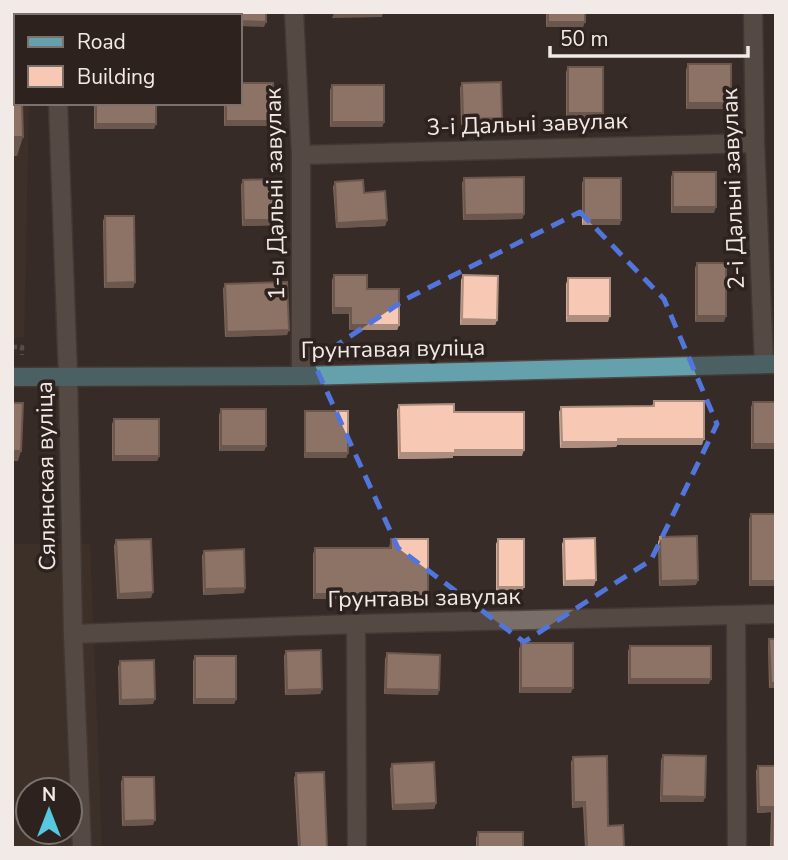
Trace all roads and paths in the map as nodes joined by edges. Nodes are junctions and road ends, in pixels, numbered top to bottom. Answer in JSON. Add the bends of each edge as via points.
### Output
{"nodes":[{"id":1,"x":294,"y":12,"type":"edge"},
{"id":2,"x":753,"y":12,"type":"edge"},
{"id":3,"x":58,"y":105,"type":"edge"},
{"id":4,"x":755,"y":143,"type":"junction"},
{"id":5,"x":301,"y":155,"type":"junction"},
{"id":6,"x":770,"y":364,"type":"edge"},
{"id":7,"x":68,"y":376,"type":"junction"},
{"id":8,"x":301,"y":376,"type":"junction"},
{"id":9,"x":12,"y":377,"type":"edge"},
{"id":10,"x":776,"y":614,"type":"edge"},
{"id":11,"x":736,"y":616,"type":"junction"},
{"id":12,"x":356,"y":624,"type":"junction"},
{"id":13,"x":73,"y":634,"type":"junction"},
{"id":14,"x":82,"y":848,"type":"edge"},
{"id":15,"x":357,"y":848,"type":"edge"},
{"id":16,"x":737,"y":848,"type":"edge"}],
"edges":[{"from":1,"to":5,"type":"street","name":"1-ы Дальні завулак"},
{"from":2,"to":4,"type":"street","name":"2-і Дальні завулак"},
{"from":3,"to":7,"type":"street","name":"Сялянская вуліца"},
{"from":4,"to":5,"type":"street","name":"3-і Дальні завулак"},
{"from":4,"to":6,"type":"street","name":"2-і Дальні завулак"},
{"from":5,"to":8,"type":"street","name":"1-ы Дальні завулак"},
{"from":6,"to":8,"type":"main road","name":"Грунтавая вуліца"},
{"from":7,"to":8,"type":"main road","name":"Грунтавая вуліца"},
{"from":7,"to":9,"type":"main road","name":"Грунтавая вуліца"},
{"from":7,"to":13,"type":"street","name":"Сялянская вуліца"},
{"from":10,"to":11,"type":"street","name":"Грунтавы завулак"},
{"from":11,"to":12,"type":"street","name":"Грунтавы завулак"},
{"from":11,"to":16,"type":"street"},
{"from":12,"to":13,"type":"street","name":"Грунтавы завулак"},
{"from":12,"to":15,"type":"street"},
{"from":13,"to":14,"type":"street","name":"Сялянская вуліца"}]}
